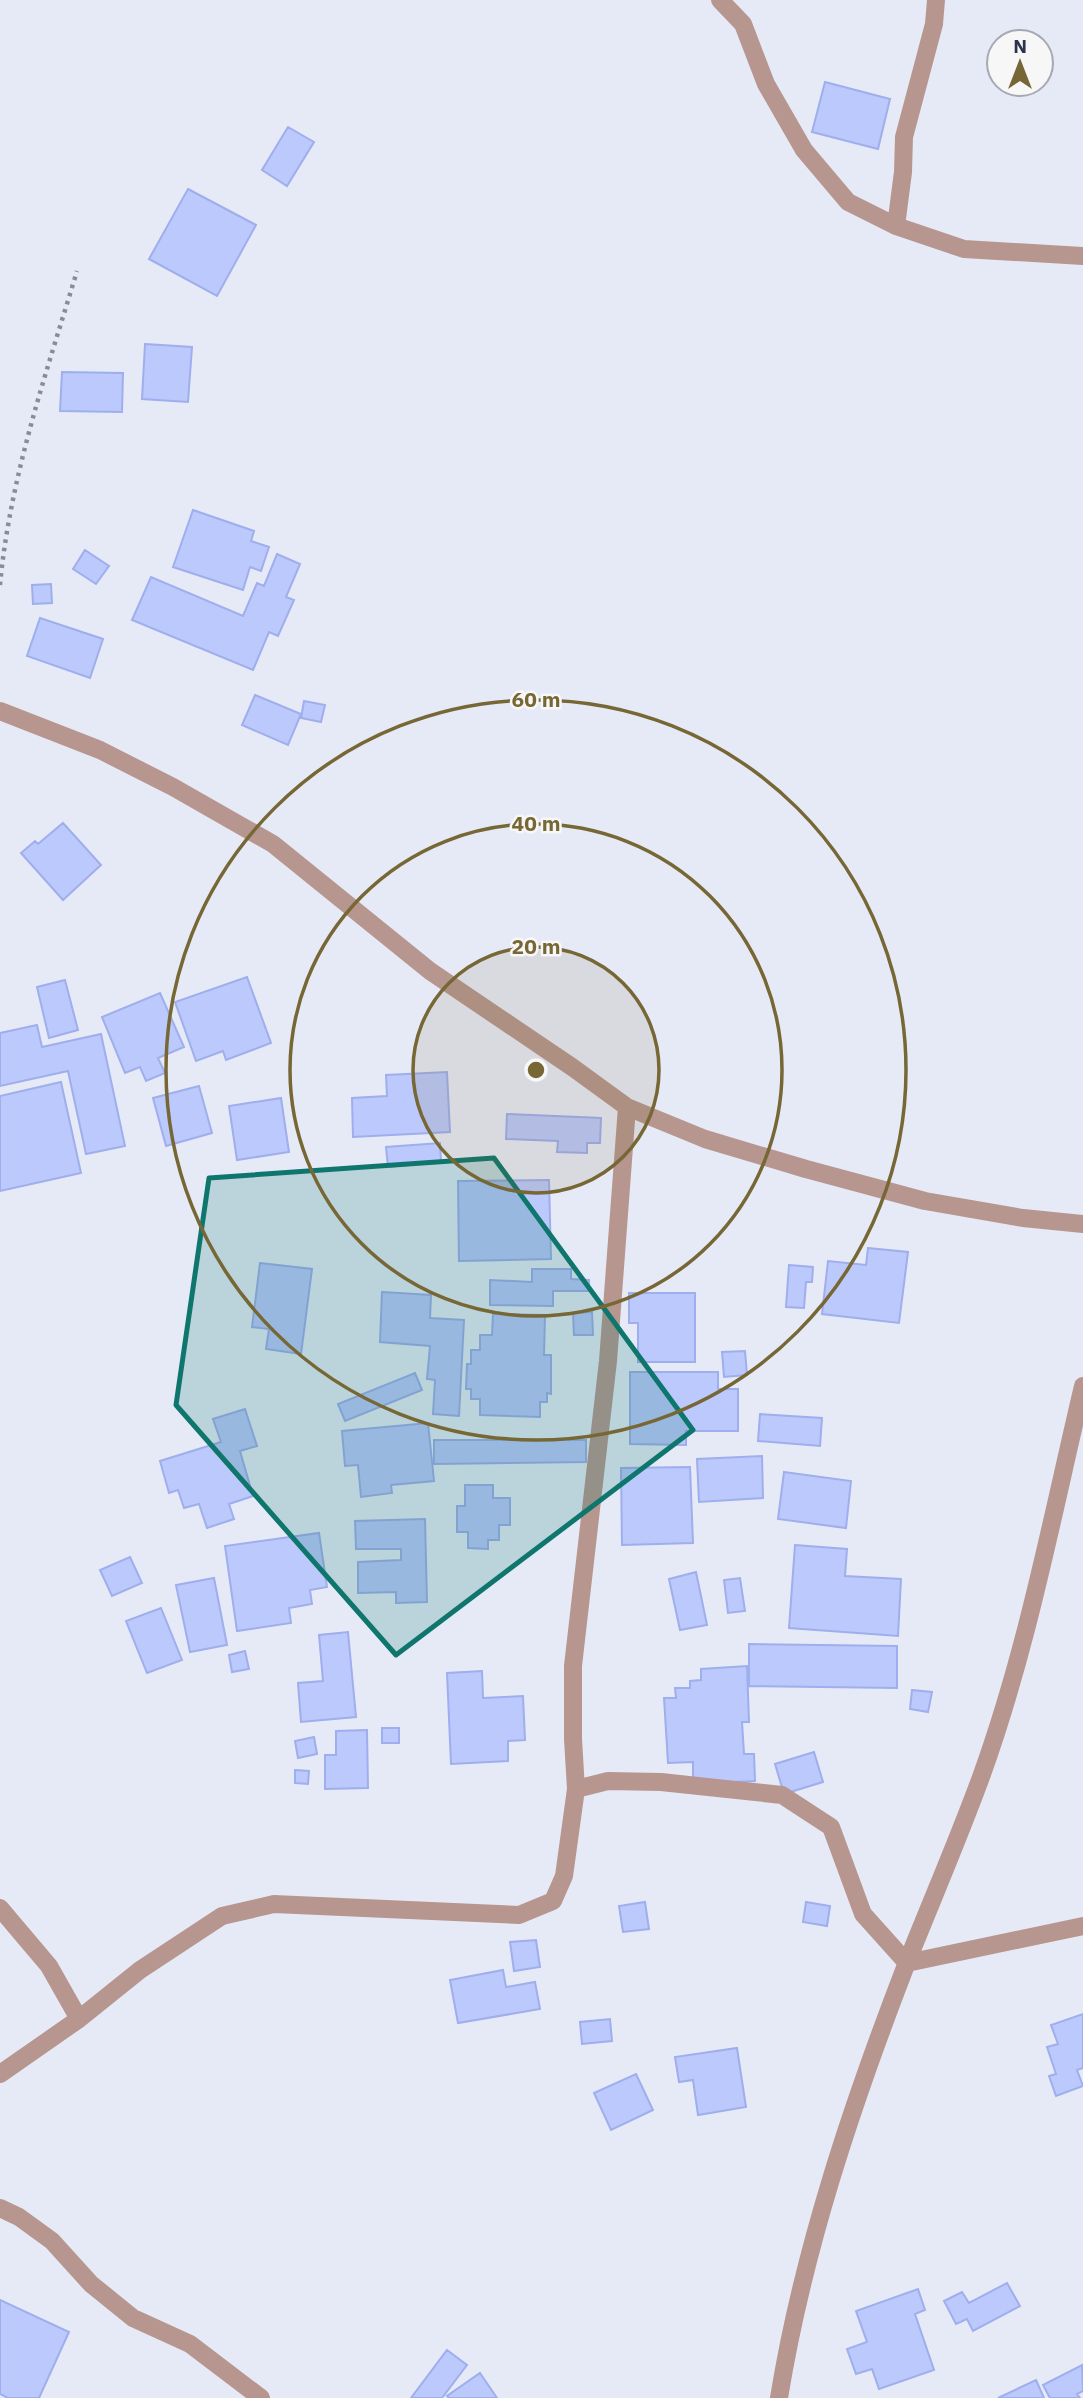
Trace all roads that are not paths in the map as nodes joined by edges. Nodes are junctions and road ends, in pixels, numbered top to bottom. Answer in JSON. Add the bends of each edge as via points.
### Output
{"nodes":[{"id":1,"x":720,"y":0,"type":"edge"},
{"id":2,"x":936,"y":0,"type":"edge"},
{"id":3,"x":896,"y":226,"type":"junction"},
{"id":4,"x":1083,"y":256,"type":"edge"},
{"id":5,"x":0,"y":710,"type":"edge"},
{"id":6,"x":627,"y":1107,"type":"junction"},
{"id":7,"x":1083,"y":1224,"type":"edge"},
{"id":8,"x":1083,"y":1386,"type":"edge"},
{"id":9,"x":576,"y":1789,"type":"junction"},
{"id":10,"x":0,"y":1908,"type":"edge"},
{"id":11,"x":1083,"y":1926,"type":"edge"},
{"id":12,"x":907,"y":1963,"type":"junction"},
{"id":13,"x":79,"y":2019,"type":"junction"},
{"id":14,"x":0,"y":2074,"type":"edge"},
{"id":15,"x":0,"y":2208,"type":"edge"},
{"id":16,"x":261,"y":2398,"type":"edge"},
{"id":17,"x":779,"y":2398,"type":"edge"}],
"edges":[{"from":1,"to":3,"type":"street","via":[[743,24],[766,84],[803,150],[848,201]]},
{"from":2,"to":3,"type":"street","via":[[904,138]]},
{"from":3,"to":4,"type":"street","via":[[964,249]]},
{"from":5,"to":6,"type":"street","via":[[100,750],[273,844],[430,971]]},
{"from":6,"to":7,"type":"street","via":[[705,1139],[925,1201]]},
{"from":6,"to":9,"type":"street","via":[[608,1361],[573,1667]]},
{"from":8,"to":12,"type":"street","via":[[1017,1672]]},
{"from":9,"to":12,"type":"street","via":[[608,1781],[661,1782],[782,1794],[831,1826],[863,1914]]},
{"from":9,"to":13,"type":"street","via":[[564,1875],[554,1901],[519,1915],[274,1904],[222,1916],[140,1969]]},
{"from":10,"to":13,"type":"street","via":[[49,1966]]},
{"from":11,"to":12,"type":"street"},
{"from":12,"to":17,"type":"street","via":[[823,2204]]},
{"from":13,"to":14,"type":"street"},
{"from":15,"to":16,"type":"street","via":[[52,2241],[91,2284],[133,2318],[190,2344]]}]}
